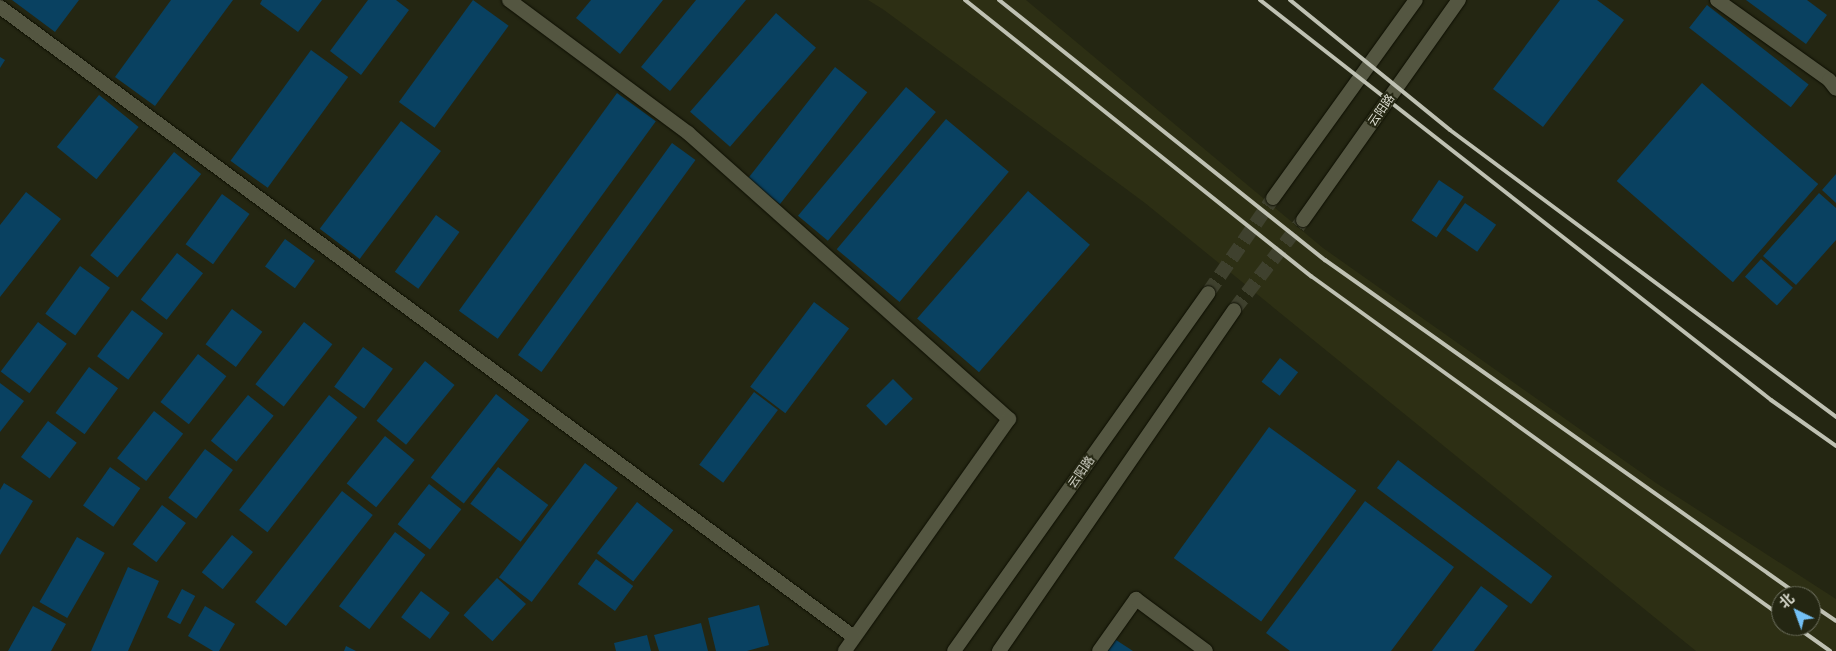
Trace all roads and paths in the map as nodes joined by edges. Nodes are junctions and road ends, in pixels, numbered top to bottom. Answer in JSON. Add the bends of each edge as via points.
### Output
{"nodes":[{"id":1,"x":509,"y":0,"type":"edge"},
{"id":2,"x":1416,"y":0,"type":"edge"},
{"id":3,"x":1459,"y":0,"type":"edge"},
{"id":4,"x":1717,"y":0,"type":"edge"},
{"id":5,"x":0,"y":7,"type":"edge"},
{"id":6,"x":1836,"y":89,"type":"edge"},
{"id":7,"x":1273,"y":198,"type":"tunnel mouth"},
{"id":8,"x":1303,"y":220,"type":"tunnel mouth"},
{"id":9,"x":1208,"y":293,"type":"tunnel mouth"},
{"id":10,"x":1234,"y":310,"type":"tunnel mouth"},
{"id":11,"x":854,"y":637,"type":"junction"},
{"id":12,"x":845,"y":651,"type":"edge"},
{"id":13,"x":954,"y":651,"type":"edge"},
{"id":14,"x":999,"y":651,"type":"edge"},
{"id":15,"x":1099,"y":651,"type":"edge"},
{"id":16,"x":1206,"y":651,"type":"edge"}],
"edges":[{"from":1,"to":11,"type":"street","via":[[688,133],[1009,420]]},
{"from":2,"to":7,"type":"street"},
{"from":3,"to":8,"type":"street","name":"云阳路"},
{"from":4,"to":6,"type":"street","via":[[1830,80]]},
{"from":5,"to":11,"type":"street"},
{"from":9,"to":13,"type":"street","name":"云阳路"},
{"from":10,"to":14,"type":"street"},
{"from":11,"to":12,"type":"street"},
{"from":15,"to":16,"type":"street","via":[[1136,599]]}]}
